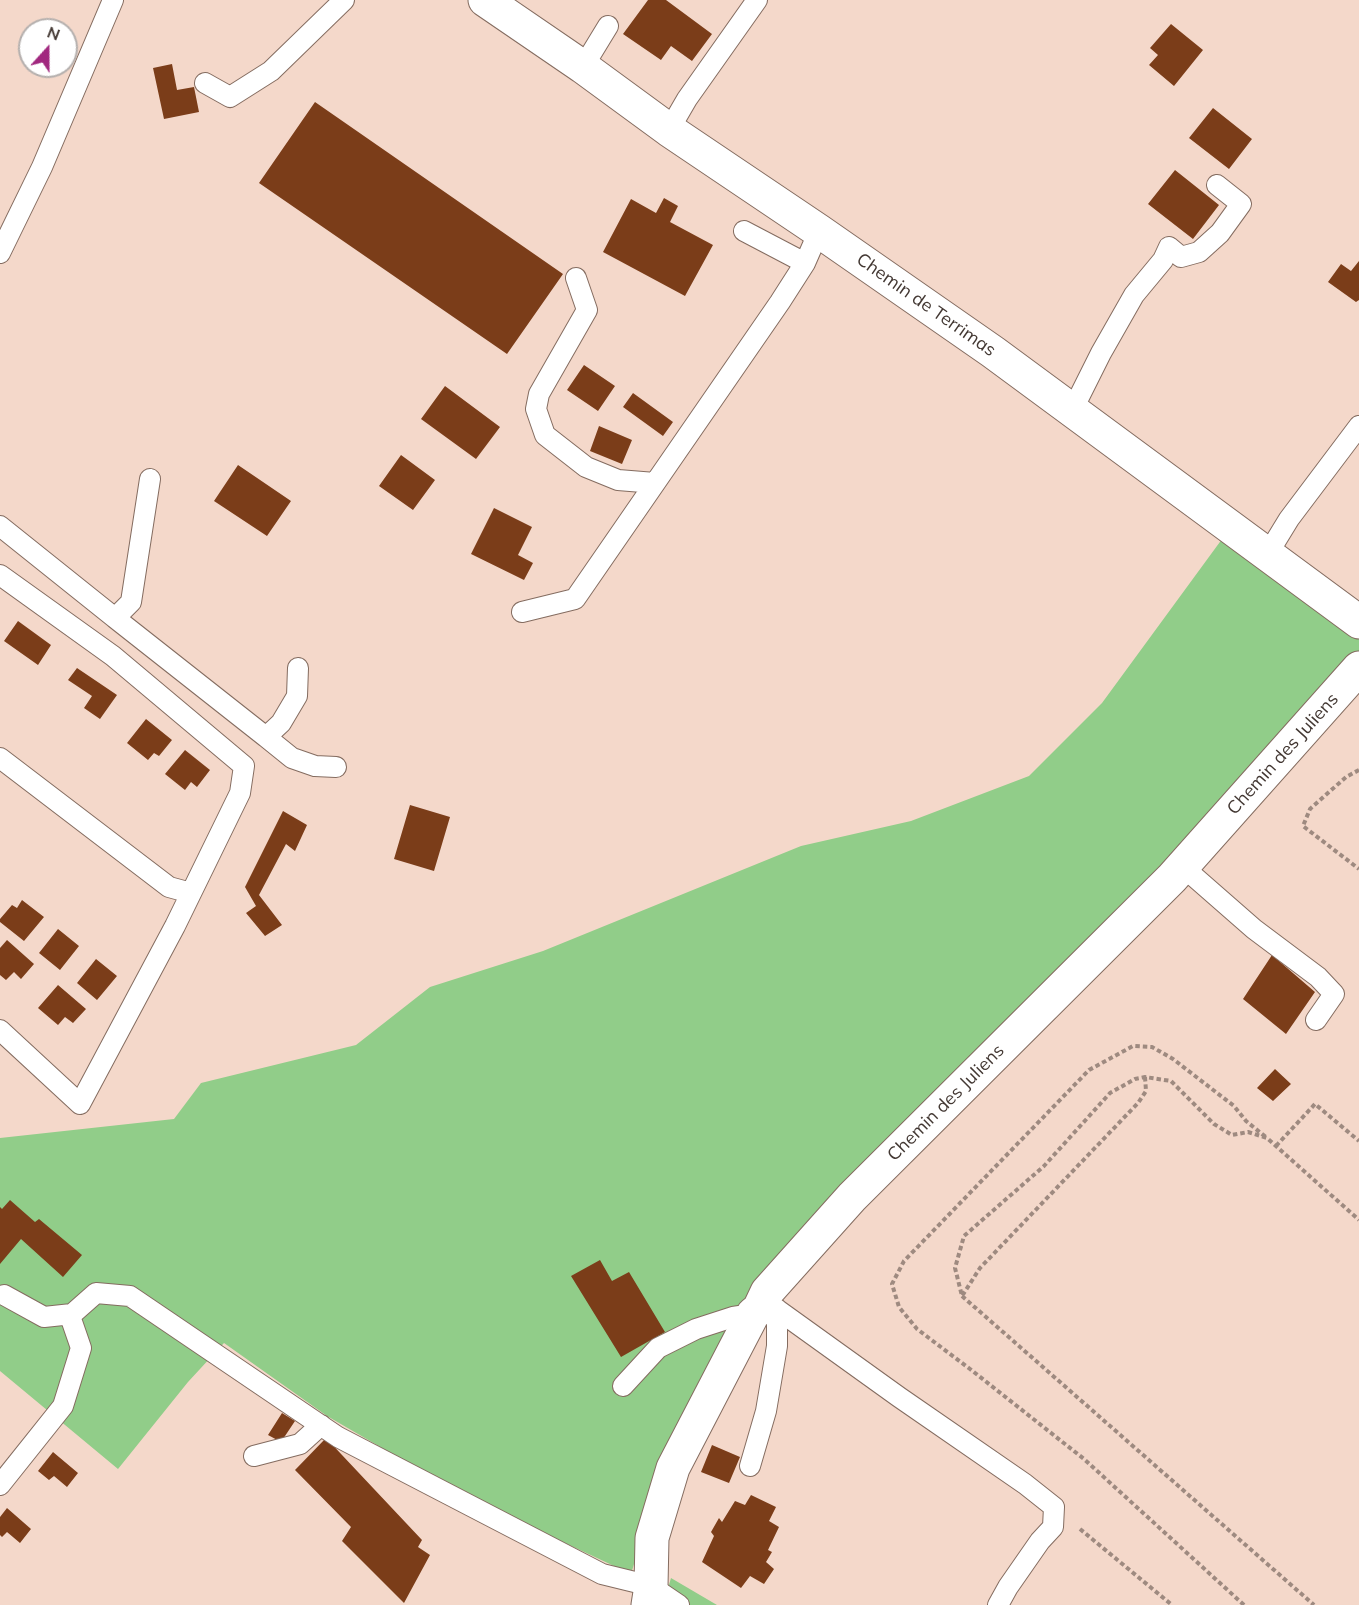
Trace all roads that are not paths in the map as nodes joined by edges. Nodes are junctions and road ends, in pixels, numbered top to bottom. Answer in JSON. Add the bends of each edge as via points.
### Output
{"nodes":[{"id":1,"x":113,"y":0,"type":"edge"},
{"id":2,"x":345,"y":0,"type":"edge"},
{"id":3,"x":484,"y":0,"type":"edge"},
{"id":4,"x":757,"y":0,"type":"edge"},
{"id":5,"x":608,"y":26,"type":"dead end"},
{"id":6,"x":583,"y":67,"type":"junction"},
{"id":7,"x":206,"y":83,"type":"dead end"},
{"id":8,"x":669,"y":130,"type":"junction"},
{"id":9,"x":1217,"y":185,"type":"dead end"},
{"id":10,"x":744,"y":231,"type":"dead end"},
{"id":11,"x":819,"y":231,"type":"junction"},
{"id":12,"x":0,"y":253,"type":"edge"},
{"id":13,"x":805,"y":263,"type":"junction"},
{"id":14,"x":576,"y":278,"type":"dead end"},
{"id":15,"x":1072,"y":411,"type":"junction"},
{"id":16,"x":1359,"y":426,"type":"edge"},
{"id":17,"x":150,"y":479,"type":"dead end"},
{"id":18,"x":655,"y":483,"type":"junction"},
{"id":19,"x":0,"y":526,"type":"edge"},
{"id":20,"x":1267,"y":555,"type":"junction"},
{"id":21,"x":0,"y":575,"type":"edge"},
{"id":22,"x":522,"y":612,"type":"dead end"},
{"id":23,"x":115,"y":618,"type":"junction"},
{"id":24,"x":1359,"y":622,"type":"edge"},
{"id":25,"x":298,"y":668,"type":"dead end"},
{"id":26,"x":1359,"y":668,"type":"edge"},
{"id":27,"x":266,"y":737,"type":"junction"},
{"id":28,"x":0,"y":758,"type":"edge"},
{"id":29,"x":336,"y":767,"type":"dead end"},
{"id":30,"x":1182,"y":866,"type":"junction"},
{"id":31,"x":190,"y":893,"type":"junction"},
{"id":32,"x":1316,"y":1020,"type":"dead end"},
{"id":33,"x":0,"y":1030,"type":"edge"},
{"id":34,"x":4,"y":1295,"type":"dead end"},
{"id":35,"x":765,"y":1308,"type":"junction"},
{"id":36,"x":72,"y":1314,"type":"junction"},
{"id":37,"x":622,"y":1386,"type":"dead end"},
{"id":38,"x":321,"y":1425,"type":"junction"},
{"id":39,"x":255,"y":1456,"type":"dead end"},
{"id":40,"x":750,"y":1466,"type":"dead end"},
{"id":41,"x":0,"y":1485,"type":"edge"},
{"id":42,"x":650,"y":1595,"type":"edge"},
{"id":43,"x":679,"y":1605,"type":"edge"},
{"id":44,"x":998,"y":1605,"type":"edge"}],
"edges":[{"from":1,"to":12,"type":"lane","via":[[42,167]]},
{"from":2,"to":7,"type":"lane","via":[[271,71],[230,97]]},
{"from":3,"to":6,"type":"street","name":"Chemin de Terrimas"},
{"from":4,"to":8,"type":"lane"},
{"from":5,"to":6,"type":"lane"},
{"from":6,"to":8,"type":"street","name":"Chemin de Terrimas"},
{"from":8,"to":11,"type":"street","name":"Chemin de Terrimas"},
{"from":9,"to":15,"type":"lane","via":[[1241,204],[1220,233],[1199,252],[1181,257],[1169,247],[1134,295]]},
{"from":10,"to":13,"type":"lane"},
{"from":11,"to":13,"type":"lane"},
{"from":11,"to":15,"type":"street","name":"Chemin de Terrimas"},
{"from":13,"to":18,"type":"lane"},
{"from":14,"to":18,"type":"lane","via":[[587,310],[539,394],[536,409],[545,435],[586,467],[618,480]]},
{"from":15,"to":20,"type":"street","name":"Chemin de Terrimas"},
{"from":16,"to":20,"type":"lane"},
{"from":17,"to":23,"type":"lane","via":[[131,602]]},
{"from":18,"to":22,"type":"lane","via":[[575,599]]},
{"from":19,"to":23,"type":"lane"},
{"from":20,"to":24,"type":"street","name":"Chemin de Terrimas"},
{"from":21,"to":31,"type":"lane","via":[[113,656],[244,766],[240,793]]},
{"from":23,"to":27,"type":"lane"},
{"from":25,"to":27,"type":"lane","via":[[297,696],[281,723]]},
{"from":26,"to":30,"type":"street","name":"Chemin des Juliens"},
{"from":27,"to":29,"type":"lane","via":[[292,758],[315,766]]},
{"from":28,"to":31,"type":"lane","via":[[169,886]]},
{"from":30,"to":32,"type":"lane","via":[[1334,994]]},
{"from":30,"to":35,"type":"street","name":"Chemin des Juliens","via":[[852,1197],[767,1292]]},
{"from":31,"to":33,"type":"lane","via":[[80,1104]]},
{"from":34,"to":36,"type":"lane","via":[[44,1317]]},
{"from":35,"to":37,"type":"lane","via":[[696,1329],[658,1348]]},
{"from":35,"to":40,"type":"lane","via":[[777,1346],[766,1411]]},
{"from":35,"to":42,"type":"street","name":"Chemin des Juliens","via":[[673,1468],[652,1538]]},
{"from":35,"to":44,"type":"lane","via":[[1025,1484],[1054,1508],[1053,1527]]},
{"from":36,"to":38,"type":"lane","via":[[96,1293],[130,1296]]},
{"from":36,"to":41,"type":"lane","via":[[81,1348],[63,1406]]},
{"from":38,"to":39,"type":"lane","via":[[300,1444]]},
{"from":38,"to":42,"type":"lane","via":[[396,1468]]},
{"from":42,"to":43,"type":"lane"}]}
